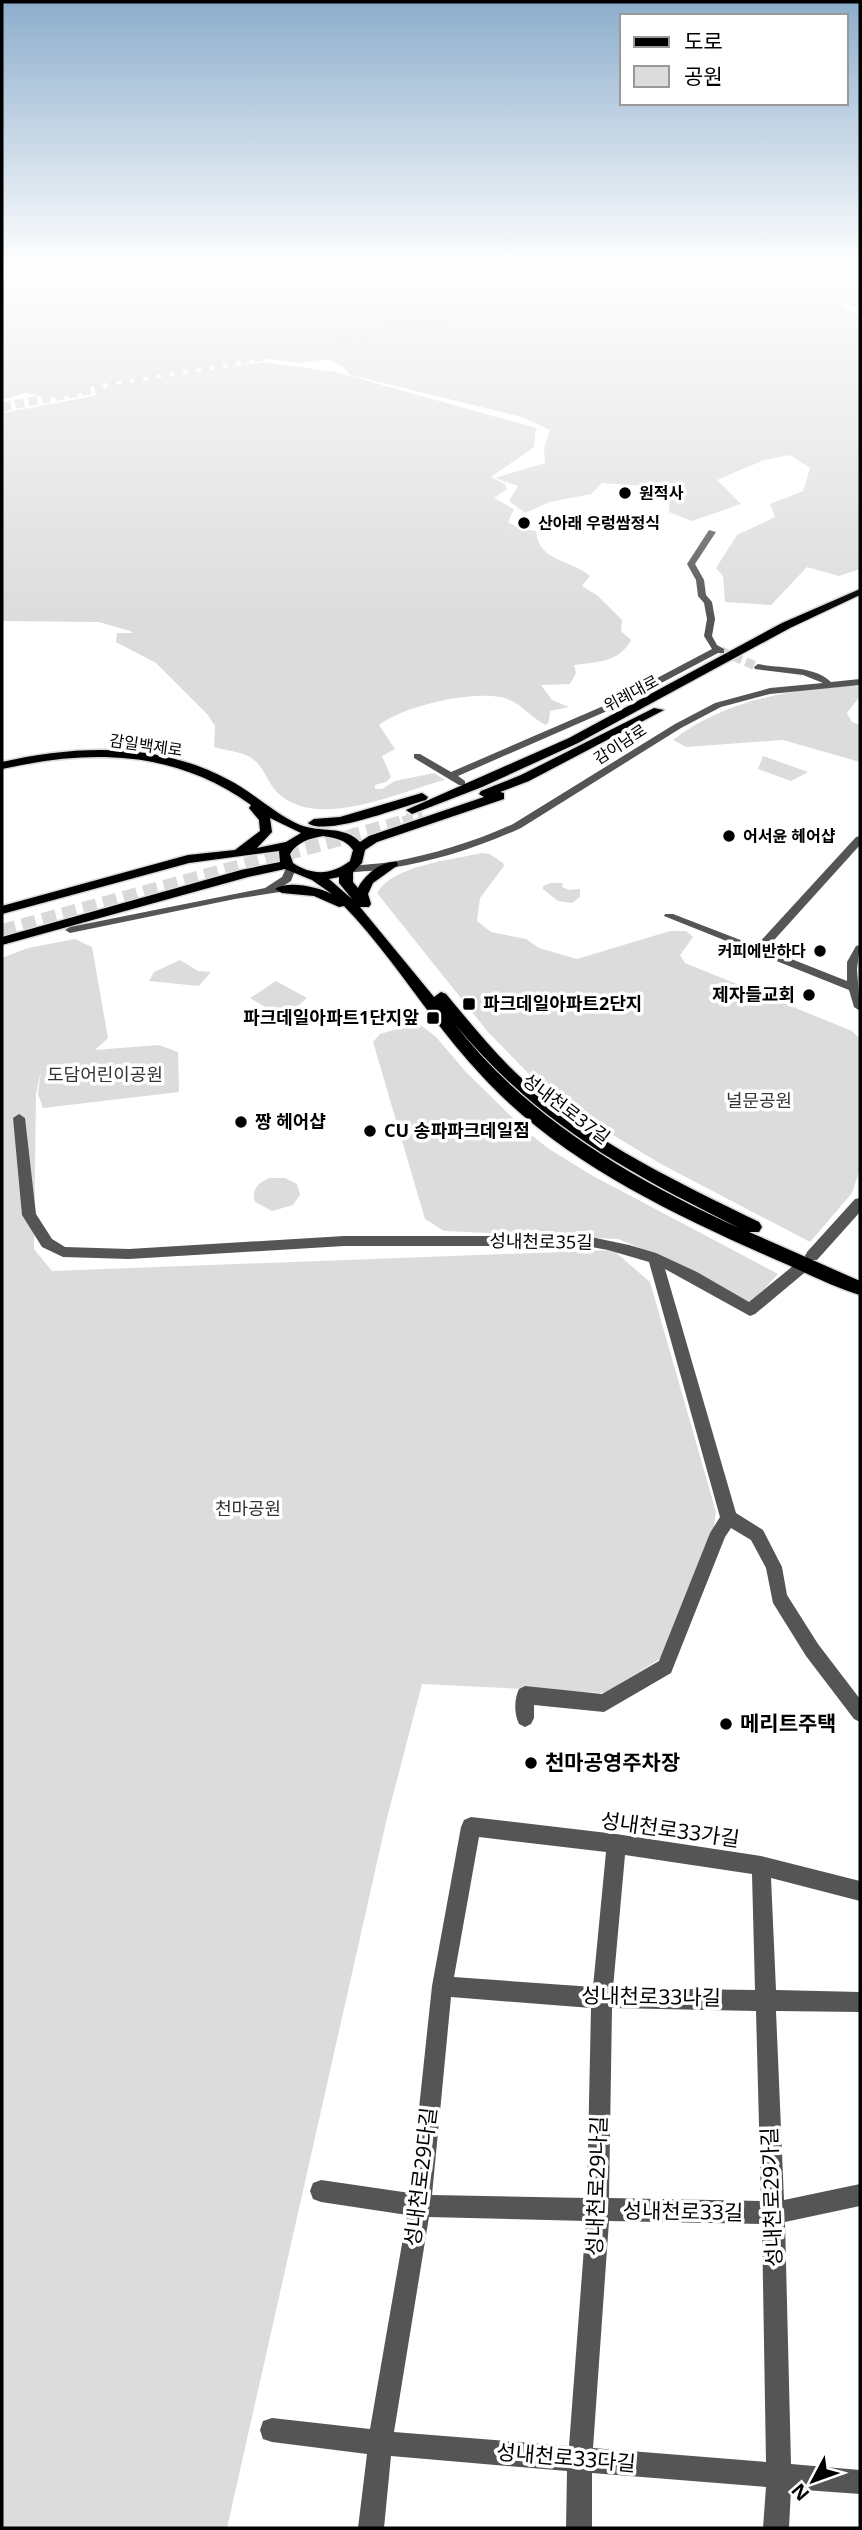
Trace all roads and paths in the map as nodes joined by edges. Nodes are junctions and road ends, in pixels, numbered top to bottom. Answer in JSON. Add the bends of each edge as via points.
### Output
{"nodes":[{"id":1,"x":712,"y":532,"type":"dead end"},
{"id":2,"x":860,"y":592,"type":"edge"},
{"id":3,"x":860,"y":602,"type":"edge"},
{"id":4,"x":758,"y":667,"type":"tunnel mouth"},
{"id":5,"x":860,"y":682,"type":"edge"},
{"id":6,"x":829,"y":683,"type":"junction"},
{"id":7,"x":620,"y":717,"type":"junction"},
{"id":8,"x":417,"y":756,"type":"dead end"},
{"id":9,"x":2,"y":765,"type":"edge"},
{"id":10,"x":456,"y":780,"type":"junction"},
{"id":11,"x":235,"y":788,"type":"junction"},
{"id":12,"x":407,"y":806,"type":"junction"},
{"id":13,"x":373,"y":813,"type":"junction"},
{"id":14,"x":272,"y":816,"type":"junction"},
{"id":15,"x":422,"y":820,"type":"junction"},
{"id":16,"x":396,"y":831,"type":"junction"},
{"id":17,"x":324,"y":833,"type":"junction"},
{"id":18,"x":860,"y":839,"type":"edge"},
{"id":19,"x":289,"y":845,"type":"junction"},
{"id":20,"x":359,"y":851,"type":"junction"},
{"id":21,"x":226,"y":853,"type":"junction"},
{"id":22,"x":188,"y":859,"type":"junction"},
{"id":23,"x":396,"y":863,"type":"junction"},
{"id":24,"x":289,"y":867,"type":"junction"},
{"id":25,"x":347,"y":870,"type":"junction"},
{"id":26,"x":313,"y":876,"type":"junction"},
{"id":27,"x":203,"y":886,"type":"junction"},
{"id":28,"x":276,"y":889,"type":"junction"},
{"id":29,"x":2,"y":910,"type":"edge"},
{"id":30,"x":363,"y":911,"type":"junction"},
{"id":31,"x":668,"y":915,"type":"dead end"},
{"id":32,"x":70,"y":930,"type":"dead end"},
{"id":33,"x":2,"y":941,"type":"edge"},
{"id":34,"x":860,"y":948,"type":"edge"},
{"id":35,"x":758,"y":951,"type":"junction"},
{"id":36,"x":855,"y":988,"type":"junction"},
{"id":37,"x":860,"y":1007,"type":"edge"},
{"id":38,"x":19,"y":1118,"type":"dead end"},
{"id":39,"x":860,"y":1203,"type":"edge"},
{"id":40,"x":655,"y":1260,"type":"junction"},
{"id":41,"x":808,"y":1260,"type":"junction"},
{"id":42,"x":860,"y":1276,"type":"edge"},
{"id":43,"x":860,"y":1288,"type":"edge"},
{"id":44,"x":729,"y":1518,"type":"junction"},
{"id":45,"x":860,"y":1713,"type":"edge"},
{"id":46,"x":525,"y":1718,"type":"dead end"},
{"id":47,"x":471,"y":1827,"type":"joint"},
{"id":48,"x":616,"y":1844,"type":"junction"},
{"id":49,"x":761,"y":1866,"type":"junction"},
{"id":50,"x":860,"y":1891,"type":"edge"},
{"id":51,"x":442,"y":1986,"type":"junction"},
{"id":52,"x":602,"y":1998,"type":"junction"},
{"id":53,"x":765,"y":2000,"type":"junction"},
{"id":54,"x":860,"y":2002,"type":"edge"},
{"id":55,"x":321,"y":2192,"type":"dead end"},
{"id":56,"x":860,"y":2195,"type":"edge"},
{"id":57,"x":419,"y":2206,"type":"junction"},
{"id":58,"x":598,"y":2211,"type":"junction"},
{"id":59,"x":773,"y":2213,"type":"junction"},
{"id":60,"x":272,"y":2430,"type":"dead end"},
{"id":61,"x":380,"y":2443,"type":"junction"},
{"id":62,"x":580,"y":2459,"type":"junction"},
{"id":63,"x":779,"y":2476,"type":"junction"},
{"id":64,"x":860,"y":2483,"type":"edge"},
{"id":65,"x":371,"y":2528,"type":"edge"},
{"id":66,"x":579,"y":2528,"type":"edge"},
{"id":67,"x":776,"y":2528,"type":"edge"}],
"edges":[{"from":1,"to":10,"type":"street","via":[[691,564],[708,601],[708,636],[720,650]]},
{"from":2,"to":7,"type":"main road","name":"위례대로","via":[[814,611]]},
{"from":3,"to":15,"type":"main road","name":"위례대로","via":[[632,725],[582,759],[485,803]]},
{"from":4,"to":6,"type":"street","via":[[812,675]]},
{"from":5,"to":6,"type":"street","name":"감이남로"},
{"from":6,"to":23,"type":"street","name":"감이남로","via":[[770,691],[718,705],[517,826],[469,846]]},
{"from":7,"to":10,"type":"main road"},
{"from":7,"to":12,"type":"main road","name":"위례대로","via":[[507,772]]},
{"from":8,"to":10,"type":"street"},
{"from":9,"to":11,"type":"main road","name":"감일백제로","via":[[68,754],[139,756],[195,769]]},
{"from":10,"to":12,"type":"main road"},
{"from":11,"to":13,"type":"main road","via":[[301,821],[327,824]]},
{"from":11,"to":14,"type":"main road","name":"감일백제로"},
{"from":11,"to":21,"type":"main road","via":[[265,820],[266,832],[253,845]]},
{"from":12,"to":13,"type":"main road"},
{"from":12,"to":15,"type":"main road","via":[[397,810],[398,815],[410,823]]},
{"from":13,"to":17,"type":"main road"},
{"from":14,"to":17,"type":"main road","via":[[305,831]]},
{"from":14,"to":19,"type":"main road","via":[[290,839]]},
{"from":15,"to":16,"type":"main road","name":"위례대로"},
{"from":16,"to":20,"type":"main road","name":"위례대로","via":[[366,842]]},
{"from":16,"to":23,"type":"main road","via":[[373,847],[379,858]]},
{"from":17,"to":19,"type":"main road","via":[[307,835]]},
{"from":17,"to":20,"type":"main road","via":[[346,837]]},
{"from":18,"to":35,"type":"street"},
{"from":19,"to":21,"type":"main road"},
{"from":19,"to":24,"type":"main road","via":[[284,856]]},
{"from":20,"to":23,"type":"main road","via":[[373,861]]},
{"from":20,"to":25,"type":"main road","via":[[358,860]]},
{"from":21,"to":22,"type":"main road"},
{"from":22,"to":27,"type":"main road","via":[[214,866],[214,878]]},
{"from":22,"to":29,"type":"main road"},
{"from":23,"to":25,"type":"street","name":"감이남로"},
{"from":23,"to":30,"type":"main road","via":[[364,887]]},
{"from":24,"to":26,"type":"main road"},
{"from":24,"to":27,"type":"main road"},
{"from":24,"to":28,"type":"street","via":[[287,879]]},
{"from":25,"to":26,"type":"main road"},
{"from":25,"to":30,"type":"main road","name":"성내천로37길","via":[[346,883]]},
{"from":26,"to":28,"type":"main road"},
{"from":26,"to":30,"type":"main road","name":"성내천로37길"},
{"from":27,"to":33,"type":"main road"},
{"from":28,"to":30,"type":"main road","via":[[317,892]]},
{"from":28,"to":32,"type":"street"},
{"from":30,"to":41,"type":"main road","name":"성내천로37길","via":[[494,1080],[520,1103],[594,1157],[656,1192]]},
{"from":31,"to":35,"type":"street"},
{"from":34,"to":36,"type":"street","via":[[852,958]]},
{"from":35,"to":36,"type":"street"},
{"from":36,"to":37,"type":"street"},
{"from":38,"to":40,"type":"street","name":"성내천로35길","via":[[29,1215],[47,1243],[63,1252],[129,1254],[344,1241],[586,1241],[615,1244]]},
{"from":39,"to":41,"type":"street"},
{"from":40,"to":41,"type":"street","name":"성내천로35길","via":[[750,1310]]},
{"from":40,"to":44,"type":"street"},
{"from":41,"to":42,"type":"main road","name":"성내천로37길"},
{"from":41,"to":43,"type":"main road","name":"성내천로37길"},
{"from":44,"to":45,"type":"street","via":[[757,1535],[774,1566],[779,1597]]},
{"from":44,"to":46,"type":"street","via":[[718,1533],[665,1667],[604,1703],[525,1695]]},
{"from":47,"to":48,"type":"street","name":"성내천로33가길"},
{"from":47,"to":51,"type":"street","name":"성내천로29다길"},
{"from":48,"to":49,"type":"street","name":"성내천로33가길"},
{"from":48,"to":52,"type":"street","name":"성내천로29나길"},
{"from":49,"to":50,"type":"street","name":"성내천로33가길"},
{"from":49,"to":53,"type":"street","name":"성내천로29가길"},
{"from":51,"to":52,"type":"street","name":"성내천로33나길"},
{"from":51,"to":57,"type":"street","name":"성내천로29다길"},
{"from":52,"to":53,"type":"street","name":"성내천로33나길"},
{"from":52,"to":58,"type":"street","name":"성내천로29나길"},
{"from":53,"to":54,"type":"street","name":"성내천로33나길"},
{"from":53,"to":59,"type":"street","name":"성내천로29가길"},
{"from":55,"to":57,"type":"street","name":"성내천로33길"},
{"from":56,"to":59,"type":"street","name":"성내천로33길"},
{"from":57,"to":58,"type":"street","name":"성내천로33길"},
{"from":57,"to":61,"type":"street","name":"성내천로29다길"},
{"from":58,"to":59,"type":"street","name":"성내천로33길"},
{"from":58,"to":62,"type":"street","name":"성내천로29나길"},
{"from":59,"to":63,"type":"street","name":"성내천로29가길"},
{"from":60,"to":61,"type":"street","name":"성내천로33다길"},
{"from":61,"to":62,"type":"street","name":"성내천로33다길"},
{"from":61,"to":65,"type":"street","name":"성내천로29다길"},
{"from":62,"to":63,"type":"street","name":"성내천로33다길"},
{"from":62,"to":66,"type":"street","name":"성내천로29나길"},
{"from":63,"to":64,"type":"street","name":"성내천로33다길"},
{"from":63,"to":67,"type":"street","name":"성내천로29가길"}]}
